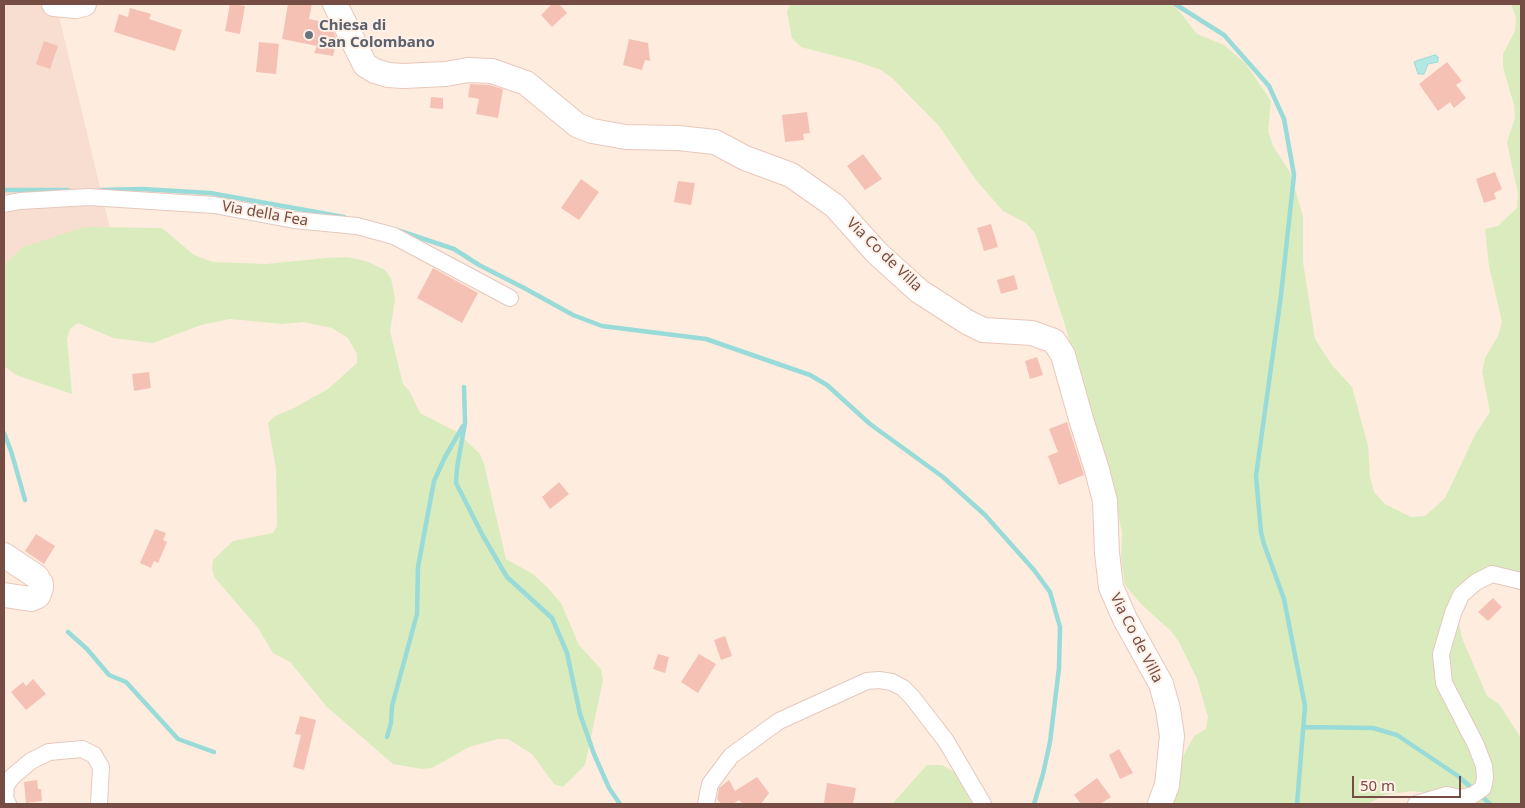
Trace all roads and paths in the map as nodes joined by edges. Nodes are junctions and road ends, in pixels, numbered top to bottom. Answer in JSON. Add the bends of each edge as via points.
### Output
{"nodes":[{"id":1,"x":54,"y":4,"type":"edge"},
{"id":2,"x":84,"y":4,"type":"edge"},
{"id":3,"x":335,"y":4,"type":"edge"},
{"id":4,"x":4,"y":204,"type":"edge"},
{"id":5,"x":510,"y":298,"type":"dead end"},
{"id":6,"x":4,"y":555,"type":"edge"},
{"id":7,"x":1521,"y":581,"type":"edge"},
{"id":8,"x":4,"y":595,"type":"edge"},
{"id":9,"x":8,"y":804,"type":"edge"},
{"id":10,"x":99,"y":804,"type":"edge"},
{"id":11,"x":706,"y":804,"type":"edge"},
{"id":12,"x":983,"y":804,"type":"edge"},
{"id":13,"x":1160,"y":804,"type":"edge"},
{"id":14,"x":1416,"y":804,"type":"edge"}],
"edges":[{"from":1,"to":2,"type":"street"},
{"from":3,"to":13,"type":"street","name":"Via Co de Villa","via":[[365,64],[375,71],[403,76],[492,71],[526,83],[577,125],[592,131],[626,137],[715,142],[745,158],[791,175],[835,206],[919,291],[967,322],[983,330],[1032,333],[1054,341],[1064,354],[1105,501],[1111,587],[1161,684],[1168,709],[1172,736],[1167,785]]},
{"from":4,"to":5,"type":"street","name":"Via della Fea","via":[[89,197],[214,205],[294,220],[358,226],[394,236]]},
{"from":6,"to":8,"type":"street","via":[[37,577],[42,588],[31,600]]},
{"from":7,"to":14,"type":"street","via":[[1492,574],[1476,582],[1461,596],[1453,612],[1441,654],[1444,683],[1484,766],[1483,788],[1473,795],[1447,796]]},
{"from":9,"to":10,"type":"street","via":[[6,785],[31,761],[49,752],[82,749],[94,755],[101,767]]},
{"from":11,"to":12,"type":"street","via":[[710,784],[731,756],[779,721],[867,681],[879,680],[892,682],[912,697],[946,741]]}]}
